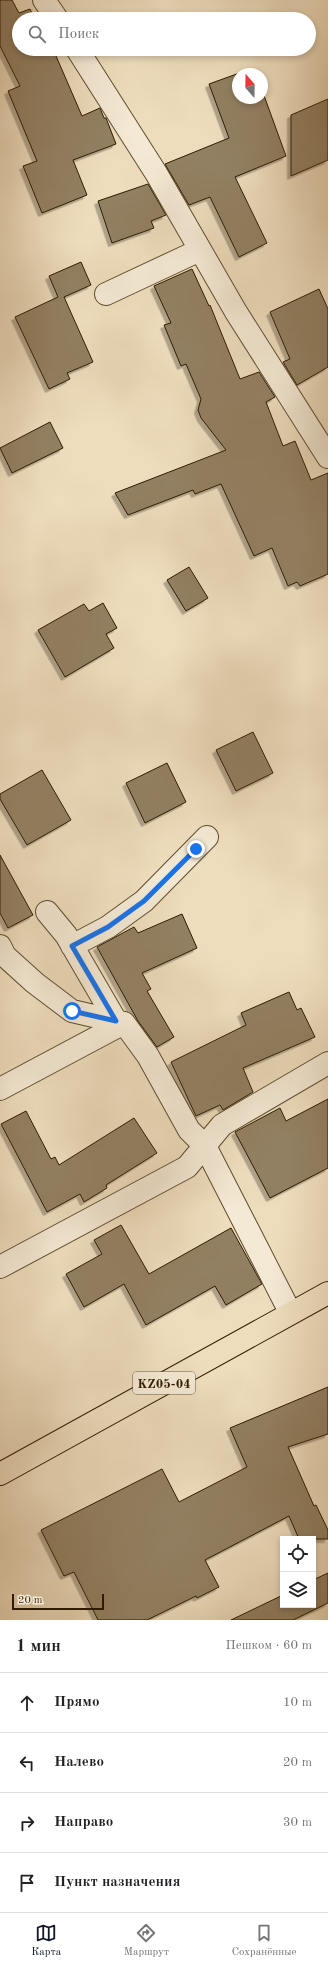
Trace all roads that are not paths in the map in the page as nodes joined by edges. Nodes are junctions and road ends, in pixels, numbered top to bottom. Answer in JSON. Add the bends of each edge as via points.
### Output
{"nodes":[{"id":1,"x":44,"y":0,"type":"edge"},
{"id":2,"x":52,"y":12,"type":"edge"},
{"id":3,"x":81,"y":56,"type":"edge"},
{"id":4,"x":200,"y":250,"type":"junction"},
{"id":5,"x":106,"y":294,"type":"dead end"},
{"id":6,"x":328,"y":457,"type":"edge"},
{"id":7,"x":207,"y":837,"type":"dead end"},
{"id":8,"x":47,"y":912,"type":"dead end"},
{"id":9,"x":0,"y":946,"type":"edge"},
{"id":10,"x":72,"y":946,"type":"junction"},
{"id":11,"x":120,"y":1022,"type":"junction"},
{"id":12,"x":328,"y":1062,"type":"edge"},
{"id":13,"x":0,"y":1089,"type":"edge"},
{"id":14,"x":205,"y":1146,"type":"junction"},
{"id":15,"x":0,"y":1267,"type":"edge"},
{"id":16,"x":328,"y":1293,"type":"edge"},
{"id":17,"x":290,"y":1312,"type":"junction"},
{"id":18,"x":0,"y":1474,"type":"edge"}],
"edges":[{"from":1,"to":2,"type":"street"},
{"from":3,"to":4,"type":"street","via":[[156,173]]},
{"from":4,"to":5,"type":"street"},
{"from":4,"to":6,"type":"street"},
{"from":7,"to":10,"type":"street","via":[[144,901],[108,927]]},
{"from":8,"to":10,"type":"street"},
{"from":9,"to":11,"type":"street","via":[[5,956],[72,1011]]},
{"from":10,"to":11,"type":"street"},
{"from":11,"to":13,"type":"street"},
{"from":11,"to":14,"type":"street","via":[[148,1056],[189,1130]]},
{"from":12,"to":14,"type":"street","via":[[222,1125]]},
{"from":14,"to":15,"type":"street","via":[[187,1167]]},
{"from":14,"to":17,"type":"street"},
{"from":16,"to":17,"type":"main road","number":"KZ05-04"},
{"from":17,"to":18,"type":"main road","number":"KZ05-04"}]}
